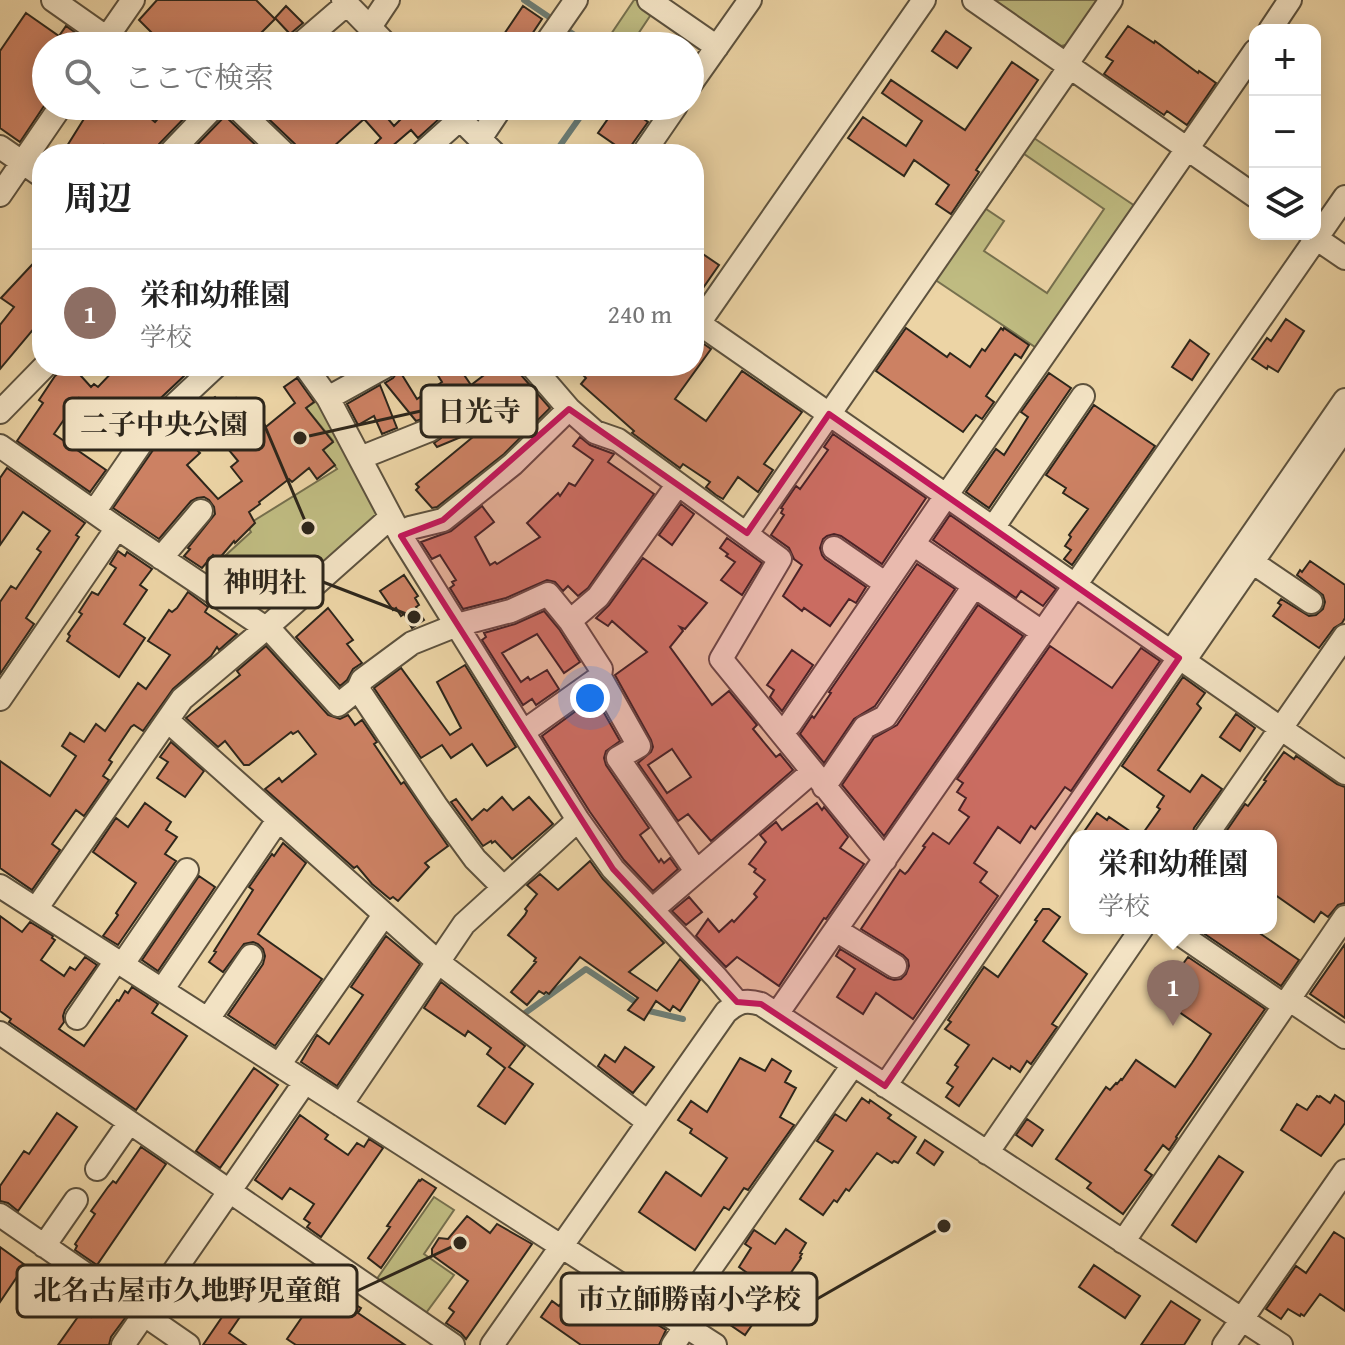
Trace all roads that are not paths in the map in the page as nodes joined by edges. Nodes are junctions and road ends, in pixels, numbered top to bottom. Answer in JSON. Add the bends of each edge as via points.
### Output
{"nodes":[{"id":1,"x":53,"y":0,"type":"edge"},
{"id":2,"x":133,"y":0,"type":"edge"},
{"id":3,"x":388,"y":0,"type":"edge"},
{"id":4,"x":576,"y":0,"type":"edge"},
{"id":5,"x":649,"y":0,"type":"edge"},
{"id":6,"x":750,"y":0,"type":"edge"},
{"id":7,"x":924,"y":0,"type":"edge"},
{"id":8,"x":974,"y":0,"type":"edge"},
{"id":9,"x":1111,"y":0,"type":"edge"},
{"id":10,"x":1290,"y":0,"type":"edge"},
{"id":11,"x":345,"y":2,"type":"edge"},
{"id":12,"x":1274,"y":24,"type":"edge"},
{"id":13,"x":370,"y":27,"type":"junction"},
{"id":14,"x":92,"y":32,"type":"edge"},
{"id":15,"x":111,"y":32,"type":"edge"},
{"id":16,"x":313,"y":32,"type":"edge"},
{"id":17,"x":375,"y":32,"type":"edge"},
{"id":18,"x":554,"y":32,"type":"edge"},
{"id":19,"x":695,"y":32,"type":"edge"},
{"id":20,"x":704,"y":38,"type":"edge"},
{"id":21,"x":717,"y":47,"type":"junction"},
{"id":22,"x":1249,"y":60,"type":"edge"},
{"id":23,"x":704,"y":65,"type":"edge"},
{"id":24,"x":1068,"y":66,"type":"junction"},
{"id":25,"x":51,"y":120,"type":"edge"},
{"id":26,"x":202,"y":120,"type":"edge"},
{"id":27,"x":250,"y":120,"type":"edge"},
{"id":28,"x":448,"y":120,"type":"edge"},
{"id":29,"x":462,"y":120,"type":"edge"},
{"id":30,"x":497,"y":120,"type":"edge"},
{"id":31,"x":666,"y":120,"type":"edge"},
{"id":32,"x":35,"y":144,"type":"edge"},
{"id":33,"x":179,"y":144,"type":"edge"},
{"id":34,"x":275,"y":144,"type":"edge"},
{"id":35,"x":429,"y":144,"type":"edge"},
{"id":36,"x":485,"y":144,"type":"edge"},
{"id":37,"x":488,"y":144,"type":"edge"},
{"id":38,"x":650,"y":144,"type":"edge"},
{"id":39,"x":0,"y":147,"type":"edge"},
{"id":40,"x":32,"y":148,"type":"edge"},
{"id":41,"x":1187,"y":149,"type":"junction"},
{"id":42,"x":22,"y":163,"type":"junction"},
{"id":43,"x":32,"y":170,"type":"edge"},
{"id":44,"x":1249,"y":192,"type":"edge"},
{"id":45,"x":0,"y":195,"type":"edge"},
{"id":46,"x":1345,"y":197,"type":"edge"},
{"id":47,"x":1321,"y":226,"type":"edge"},
{"id":48,"x":1310,"y":240,"type":"edge"},
{"id":49,"x":1319,"y":240,"type":"edge"},
{"id":50,"x":1345,"y":258,"type":"edge"},
{"id":51,"x":704,"y":311,"type":"edge"},
{"id":52,"x":704,"y":328,"type":"edge"},
{"id":53,"x":35,"y":376,"type":"edge"},
{"id":54,"x":205,"y":376,"type":"edge"},
{"id":55,"x":312,"y":376,"type":"edge"},
{"id":56,"x":368,"y":376,"type":"edge"},
{"id":57,"x":541,"y":376,"type":"edge"},
{"id":58,"x":1083,"y":396,"type":"dead end"},
{"id":59,"x":328,"y":398,"type":"junction"},
{"id":60,"x":1345,"y":400,"type":"edge"},
{"id":61,"x":569,"y":409,"type":"junction"},
{"id":62,"x":0,"y":412,"type":"edge"},
{"id":63,"x":829,"y":414,"type":"junction"},
{"id":64,"x":1345,"y":428,"type":"edge"},
{"id":65,"x":430,"y":430,"type":"dead end"},
{"id":66,"x":1,"y":448,"type":"edge"},
{"id":67,"x":360,"y":458,"type":"junction"},
{"id":68,"x":678,"y":484,"type":"junction"},
{"id":69,"x":946,"y":496,"type":"junction"},
{"id":70,"x":201,"y":511,"type":"dead end"},
{"id":71,"x":94,"y":512,"type":"junction"},
{"id":72,"x":396,"y":526,"type":"junction"},
{"id":73,"x":117,"y":528,"type":"junction"},
{"id":74,"x":993,"y":528,"type":"junction"},
{"id":75,"x":747,"y":533,"type":"junction"},
{"id":76,"x":913,"y":544,"type":"junction"},
{"id":77,"x":834,"y":548,"type":"dead end"},
{"id":78,"x":161,"y":558,"type":"junction"},
{"id":79,"x":1252,"y":562,"type":"junction"},
{"id":80,"x":886,"y":584,"type":"junction"},
{"id":81,"x":974,"y":586,"type":"junction"},
{"id":82,"x":1075,"y":586,"type":"junction"},
{"id":83,"x":1311,"y":602,"type":"dead end"},
{"id":84,"x":570,"y":621,"type":"junction"},
{"id":85,"x":457,"y":625,"type":"junction"},
{"id":86,"x":265,"y":629,"type":"junction"},
{"id":87,"x":1042,"y":632,"type":"junction"},
{"id":88,"x":1345,"y":636,"type":"edge"},
{"id":89,"x":1178,"y":657,"type":"junction"},
{"id":90,"x":600,"y":677,"type":"junction"},
{"id":91,"x":358,"y":689,"type":"junction"},
{"id":92,"x":0,"y":699,"type":"edge"},
{"id":93,"x":168,"y":721,"type":"junction"},
{"id":94,"x":1281,"y":729,"type":"junction"},
{"id":95,"x":523,"y":732,"type":"junction"},
{"id":96,"x":782,"y":732,"type":"junction"},
{"id":97,"x":1345,"y":773,"type":"edge"},
{"id":98,"x":818,"y":779,"type":"junction"},
{"id":99,"x":278,"y":820,"type":"junction"},
{"id":100,"x":578,"y":820,"type":"junction"},
{"id":101,"x":1210,"y":830,"type":"edge"},
{"id":102,"x":885,"y":860,"type":"junction"},
{"id":103,"x":187,"y":870,"type":"dead end"},
{"id":104,"x":696,"y":871,"type":"junction"},
{"id":105,"x":0,"y":886,"type":"edge"},
{"id":106,"x":503,"y":887,"type":"junction"},
{"id":107,"x":36,"y":909,"type":"junction"},
{"id":108,"x":652,"y":910,"type":"junction"},
{"id":109,"x":384,"y":915,"type":"junction"},
{"id":110,"x":1345,"y":917,"type":"edge"},
{"id":111,"x":836,"y":930,"type":"junction"},
{"id":112,"x":1138,"y":934,"type":"edge"},
{"id":113,"x":1180,"y":934,"type":"edge"},
{"id":114,"x":251,"y":956,"type":"dead end"},
{"id":115,"x":438,"y":962,"type":"junction"},
{"id":116,"x":119,"y":963,"type":"junction"},
{"id":117,"x":895,"y":966,"type":"dead end"},
{"id":118,"x":162,"y":990,"type":"junction"},
{"id":119,"x":737,"y":1002,"type":"junction"},
{"id":120,"x":1287,"y":1003,"type":"junction"},
{"id":121,"x":777,"y":1014,"type":"junction"},
{"id":122,"x":77,"y":1018,"type":"dead end"},
{"id":123,"x":208,"y":1019,"type":"junction"},
{"id":124,"x":0,"y":1033,"type":"edge"},
{"id":125,"x":1345,"y":1037,"type":"edge"},
{"id":126,"x":279,"y":1065,"type":"junction"},
{"id":127,"x":853,"y":1065,"type":"junction"},
{"id":128,"x":305,"y":1082,"type":"junction"},
{"id":129,"x":885,"y":1086,"type":"junction"},
{"id":130,"x":341,"y":1105,"type":"junction"},
{"id":131,"x":648,"y":1122,"type":"junction"},
{"id":132,"x":129,"y":1123,"type":"junction"},
{"id":133,"x":987,"y":1153,"type":"junction"},
{"id":134,"x":97,"y":1169,"type":"dead end"},
{"id":135,"x":1345,"y":1171,"type":"edge"},
{"id":136,"x":229,"y":1192,"type":"junction"},
{"id":137,"x":76,"y":1200,"type":"dead end"},
{"id":138,"x":0,"y":1215,"type":"edge"},
{"id":139,"x":1123,"y":1242,"type":"junction"},
{"id":140,"x":560,"y":1245,"type":"junction"},
{"id":141,"x":44,"y":1246,"type":"junction"},
{"id":142,"x":144,"y":1315,"type":"junction"},
{"id":143,"x":1242,"y":1319,"type":"junction"},
{"id":144,"x":680,"y":1323,"type":"junction"},
{"id":145,"x":123,"y":1345,"type":"edge"},
{"id":146,"x":188,"y":1345,"type":"edge"},
{"id":147,"x":453,"y":1345,"type":"edge"},
{"id":148,"x":492,"y":1345,"type":"edge"},
{"id":149,"x":673,"y":1345,"type":"edge"},
{"id":150,"x":715,"y":1345,"type":"edge"},
{"id":151,"x":1224,"y":1345,"type":"edge"},
{"id":152,"x":1281,"y":1345,"type":"edge"}],
"edges":[{"from":1,"to":14,"type":"street"},
{"from":2,"to":15,"type":"street"},
{"from":3,"to":13,"type":"street"},
{"from":4,"to":18,"type":"street"},
{"from":5,"to":19,"type":"street"},
{"from":6,"to":21,"type":"street"},
{"from":7,"to":51,"type":"street"},
{"from":8,"to":24,"type":"street"},
{"from":9,"to":24,"type":"street"},
{"from":10,"to":12,"type":"street"},
{"from":11,"to":13,"type":"street"},
{"from":11,"to":16,"type":"street"},
{"from":13,"to":17,"type":"street"},
{"from":20,"to":21,"type":"street"},
{"from":21,"to":23,"type":"street"},
{"from":22,"to":41,"type":"street"},
{"from":24,"to":41,"type":"street"},
{"from":24,"to":63,"type":"street"},
{"from":25,"to":32,"type":"street"},
{"from":26,"to":33,"type":"street"},
{"from":27,"to":34,"type":"street"},
{"from":28,"to":35,"type":"street"},
{"from":29,"to":36,"type":"street"},
{"from":30,"to":37,"type":"street"},
{"from":31,"to":38,"type":"street"},
{"from":39,"to":42,"type":"street"},
{"from":40,"to":42,"type":"street"},
{"from":41,"to":44,"type":"street"},
{"from":41,"to":69,"type":"street"},
{"from":42,"to":43,"type":"street"},
{"from":42,"to":45,"type":"street"},
{"from":46,"to":47,"type":"street"},
{"from":48,"to":82,"type":"street"},
{"from":49,"to":50,"type":"street"},
{"from":52,"to":63,"type":"street"},
{"from":53,"to":62,"type":"street"},
{"from":54,"to":71,"type":"street","via":[[155,423]]},
{"from":55,"to":59,"type":"street"},
{"from":56,"to":59,"type":"street"},
{"from":57,"to":61,"type":"street"},
{"from":58,"to":74,"type":"street"},
{"from":59,"to":67,"type":"street"},
{"from":60,"to":89,"type":"street"},
{"from":61,"to":68,"type":"street","via":[[595,432],[618,440]]},
{"from":61,"to":72,"type":"street","via":[[513,464],[443,520]]},
{"from":63,"to":69,"type":"street"},
{"from":63,"to":75,"type":"street"},
{"from":64,"to":79,"type":"street"},
{"from":65,"to":67,"type":"street"},
{"from":66,"to":71,"type":"street"},
{"from":67,"to":72,"type":"street"},
{"from":68,"to":75,"type":"street"},
{"from":68,"to":84,"type":"street","via":[[598,597]]},
{"from":69,"to":74,"type":"street"},
{"from":69,"to":76,"type":"street"},
{"from":70,"to":78,"type":"street"},
{"from":71,"to":73,"type":"street"},
{"from":72,"to":85,"type":"street"},
{"from":72,"to":86,"type":"street"},
{"from":73,"to":78,"type":"street"},
{"from":73,"to":92,"type":"street"},
{"from":74,"to":82,"type":"street"},
{"from":75,"to":96,"type":"street","via":[[780,559],[721,659]]},
{"from":76,"to":80,"type":"street"},
{"from":76,"to":81,"type":"street"},
{"from":77,"to":80,"type":"street"},
{"from":78,"to":86,"type":"street"},
{"from":79,"to":83,"type":"street"},
{"from":79,"to":89,"type":"street"},
{"from":80,"to":96,"type":"street"},
{"from":81,"to":87,"type":"street"},
{"from":81,"to":98,"type":"street","via":[[885,717],[865,727]]},
{"from":82,"to":87,"type":"street"},
{"from":82,"to":89,"type":"street"},
{"from":84,"to":85,"type":"street","via":[[548,594],[511,611]]},
{"from":84,"to":90,"type":"street","via":[[601,669]]},
{"from":85,"to":91,"type":"street","via":[[412,643],[362,680]]},
{"from":85,"to":95,"type":"street"},
{"from":86,"to":91,"type":"street","via":[[338,705]]},
{"from":86,"to":93,"type":"street","via":[[182,699]]},
{"from":87,"to":102,"type":"street"},
{"from":88,"to":94,"type":"street"},
{"from":89,"to":94,"type":"street"},
{"from":89,"to":129,"type":"street"},
{"from":90,"to":95,"type":"street"},
{"from":90,"to":104,"type":"street","via":[[639,746],[618,758]]},
{"from":91,"to":106,"type":"street","via":[[475,859]]},
{"from":93,"to":99,"type":"street"},
{"from":93,"to":107,"type":"street"},
{"from":94,"to":97,"type":"street"},
{"from":94,"to":101,"type":"street"},
{"from":95,"to":100,"type":"street"},
{"from":96,"to":98,"type":"street"},
{"from":98,"to":102,"type":"street"},
{"from":98,"to":104,"type":"street"},
{"from":99,"to":109,"type":"street"},
{"from":99,"to":118,"type":"street"},
{"from":100,"to":106,"type":"street"},
{"from":100,"to":108,"type":"street","via":[[613,869]]},
{"from":102,"to":111,"type":"street"},
{"from":103,"to":116,"type":"street"},
{"from":104,"to":108,"type":"street"},
{"from":105,"to":107,"type":"street"},
{"from":106,"to":115,"type":"street","via":[[464,924]]},
{"from":107,"to":116,"type":"street"},
{"from":108,"to":119,"type":"street"},
{"from":109,"to":115,"type":"street"},
{"from":109,"to":126,"type":"street"},
{"from":110,"to":120,"type":"street"},
{"from":111,"to":117,"type":"street"},
{"from":111,"to":121,"type":"street"},
{"from":112,"to":133,"type":"street"},
{"from":113,"to":120,"type":"street"},
{"from":114,"to":123,"type":"street"},
{"from":115,"to":130,"type":"street"},
{"from":115,"to":131,"type":"street"},
{"from":116,"to":118,"type":"street"},
{"from":116,"to":122,"type":"street"},
{"from":118,"to":123,"type":"street"},
{"from":119,"to":121,"type":"street","via":[[749,1000]]},
{"from":119,"to":131,"type":"street"},
{"from":120,"to":125,"type":"street"},
{"from":120,"to":139,"type":"street"},
{"from":121,"to":127,"type":"street"},
{"from":123,"to":126,"type":"street"},
{"from":124,"to":132,"type":"street"},
{"from":126,"to":128,"type":"street"},
{"from":127,"to":129,"type":"street"},
{"from":127,"to":144,"type":"street"},
{"from":128,"to":130,"type":"street"},
{"from":128,"to":136,"type":"street"},
{"from":129,"to":133,"type":"street"},
{"from":130,"to":140,"type":"street"},
{"from":131,"to":140,"type":"street"},
{"from":132,"to":134,"type":"street"},
{"from":132,"to":136,"type":"street"},
{"from":133,"to":139,"type":"street"},
{"from":135,"to":143,"type":"street"},
{"from":136,"to":142,"type":"street"},
{"from":136,"to":147,"type":"street"},
{"from":137,"to":141,"type":"street"},
{"from":138,"to":141,"type":"street"},
{"from":139,"to":143,"type":"street"},
{"from":140,"to":144,"type":"street"},
{"from":140,"to":148,"type":"street"},
{"from":141,"to":142,"type":"street"},
{"from":142,"to":145,"type":"street"},
{"from":142,"to":146,"type":"street"},
{"from":143,"to":151,"type":"street"},
{"from":143,"to":152,"type":"street"},
{"from":144,"to":149,"type":"street"},
{"from":144,"to":150,"type":"street"}]}
